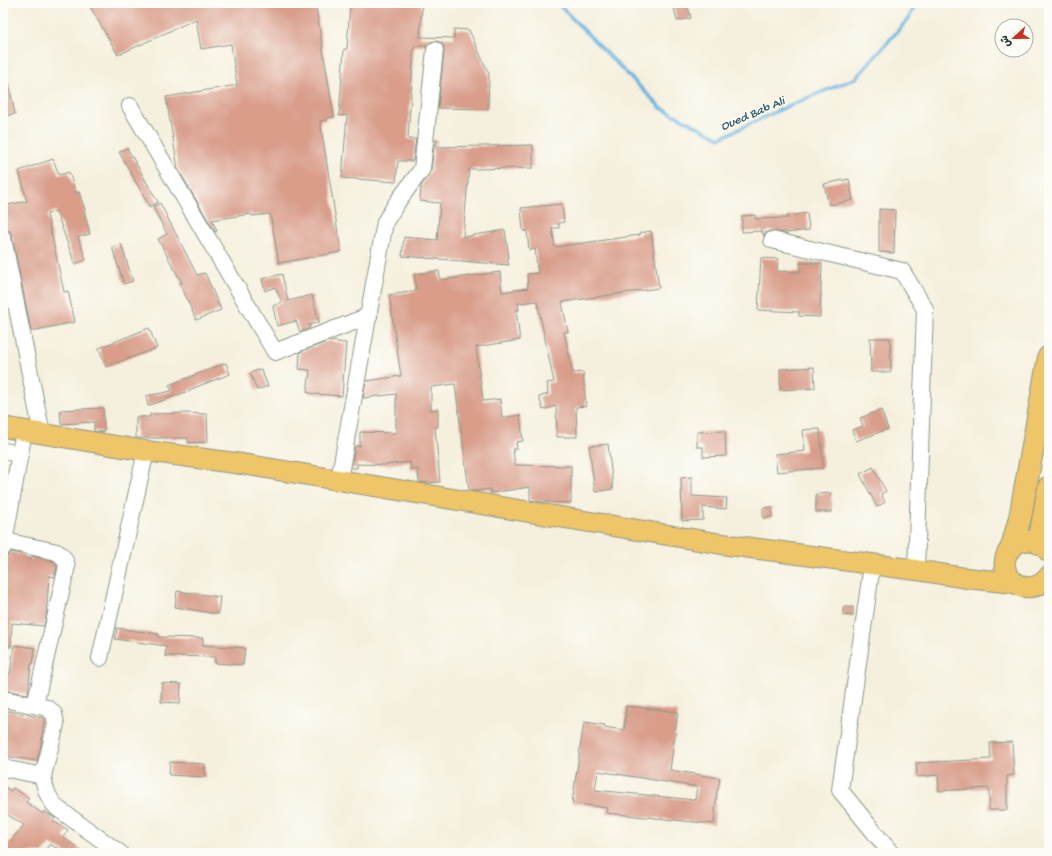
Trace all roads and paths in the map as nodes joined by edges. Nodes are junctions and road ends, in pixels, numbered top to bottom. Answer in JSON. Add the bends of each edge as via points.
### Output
{"nodes":[{"id":1,"x":435,"y":50,"type":"dead end"},
{"id":2,"x":130,"y":106,"type":"dead end"},
{"id":3,"x":3,"y":238,"type":"edge"},
{"id":4,"x":772,"y":240,"type":"dead end"},
{"id":5,"x":369,"y":316,"type":"junction"},
{"id":6,"x":1049,"y":357,"type":"edge"},
{"id":7,"x":3,"y":427,"type":"edge"},
{"id":8,"x":33,"y":432,"type":"junction"},
{"id":9,"x":146,"y":451,"type":"junction"},
{"id":10,"x":3,"y":452,"type":"edge"},
{"id":11,"x":20,"y":454,"type":"junction"},
{"id":12,"x":339,"y":480,"type":"junction"},
{"id":13,"x":1049,"y":487,"type":"edge"},
{"id":14,"x":4,"y":537,"type":"edge"},
{"id":15,"x":1044,"y":548,"type":"edge"},
{"id":16,"x":1009,"y":554,"type":"junction"},
{"id":17,"x":872,"y":565,"type":"junction"},
{"id":18,"x":916,"y":570,"type":"junction"},
{"id":19,"x":1049,"y":576,"type":"edge"},
{"id":20,"x":966,"y":578,"type":"junction"},
{"id":21,"x":1020,"y":585,"type":"junction"},
{"id":22,"x":1049,"y":595,"type":"edge"},
{"id":23,"x":100,"y":658,"type":"dead end"},
{"id":24,"x":3,"y":699,"type":"edge"},
{"id":25,"x":35,"y":705,"type":"junction"},
{"id":26,"x":3,"y":768,"type":"edge"},
{"id":27,"x":43,"y":776,"type":"junction"},
{"id":28,"x":120,"y":853,"type":"edge"},
{"id":29,"x":891,"y":853,"type":"edge"}],
"edges":[{"from":1,"to":5,"type":"street","via":[[422,169],[385,222]]},
{"from":2,"to":5,"type":"street","via":[[275,352]]},
{"from":3,"to":8,"type":"street"},
{"from":4,"to":18,"type":"street","via":[[902,271],[924,309]]},
{"from":5,"to":12,"type":"street"},
{"from":6,"to":16,"type":"highway","via":[[1020,518]]},
{"from":7,"to":8,"type":"main road"},
{"from":8,"to":9,"type":"main road"},
{"from":8,"to":11,"type":"street"},
{"from":9,"to":12,"type":"main road"},
{"from":9,"to":23,"type":"street"},
{"from":10,"to":11,"type":"street"},
{"from":11,"to":14,"type":"street"},
{"from":12,"to":17,"type":"main road","via":[[722,544]]},
{"from":13,"to":15,"type":"highway"},
{"from":14,"to":25,"type":"street","via":[[57,552],[67,566]]},
{"from":15,"to":16,"type":"main road","via":[[1034,541],[1022,541]]},
{"from":16,"to":20,"type":"main road","via":[[988,574]]},
{"from":16,"to":21,"type":"main road","via":[[1007,574]]},
{"from":17,"to":18,"type":"main road"},
{"from":17,"to":29,"type":"street","via":[[840,790]]},
{"from":18,"to":20,"type":"main road"},
{"from":19,"to":21,"type":"main road","via":[[1039,585]]},
{"from":20,"to":21,"type":"main road"},
{"from":21,"to":22,"type":"main road"},
{"from":24,"to":25,"type":"street"},
{"from":25,"to":27,"type":"street","via":[[48,708],[56,719]]},
{"from":26,"to":27,"type":"street"},
{"from":27,"to":28,"type":"street","via":[[44,789],[57,808]]}]}
